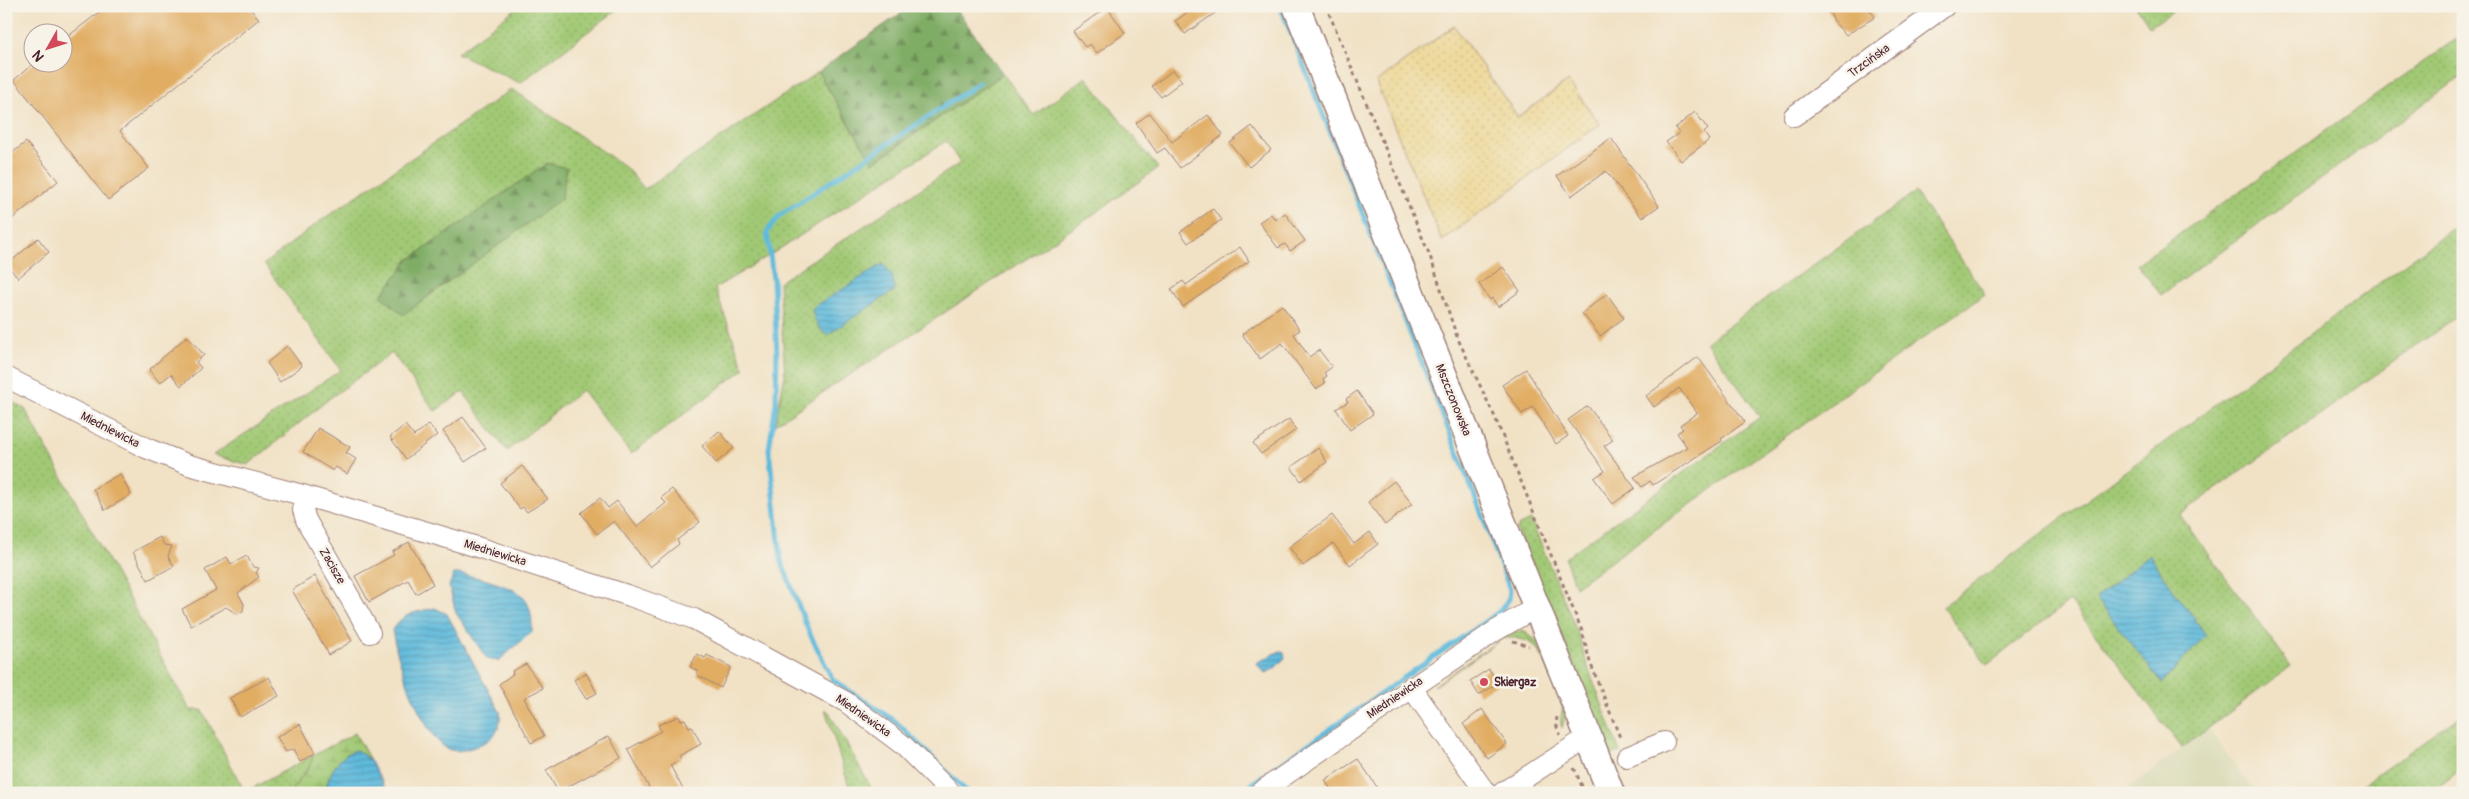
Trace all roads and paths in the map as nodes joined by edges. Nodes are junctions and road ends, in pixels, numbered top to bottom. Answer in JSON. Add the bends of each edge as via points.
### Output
{"nodes":[{"id":1,"x":1296,"y":6,"type":"edge"},
{"id":2,"x":1326,"y":6,"type":"edge"},
{"id":3,"x":1945,"y":6,"type":"edge"},
{"id":4,"x":1794,"y":116,"type":"dead end"},
{"id":5,"x":6,"y":377,"type":"edge"},
{"id":6,"x":306,"y":496,"type":"junction"},
{"id":7,"x":1535,"y":608,"type":"junction"},
{"id":8,"x":370,"y":633,"type":"dead end"},
{"id":9,"x":1507,"y":641,"type":"dead end"},
{"id":10,"x":1534,"y":649,"type":"dead end"},
{"id":11,"x":1411,"y":687,"type":"junction"},
{"id":12,"x":1558,"y":712,"type":"dead end"},
{"id":13,"x":1557,"y":727,"type":"dead end"},
{"id":14,"x":1588,"y":737,"type":"junction"},
{"id":15,"x":1664,"y":742,"type":"dead end"},
{"id":16,"x":1627,"y":757,"type":"joint"},
{"id":17,"x":1574,"y":767,"type":"dead end"},
{"id":18,"x":951,"y":793,"type":"edge"},
{"id":19,"x":1258,"y":793,"type":"edge"},
{"id":20,"x":1486,"y":793,"type":"edge"},
{"id":21,"x":1502,"y":793,"type":"edge"},
{"id":22,"x":1585,"y":793,"type":"edge"},
{"id":23,"x":1611,"y":793,"type":"edge"}],
"edges":[{"from":1,"to":7,"type":"main road","name":"Mszczonowska"},
{"from":2,"to":16,"type":"path","via":[[1430,256],[1457,337],[1494,415],[1582,631]]},
{"from":3,"to":4,"type":"street","name":"Trzcińska"},
{"from":5,"to":6,"type":"street","name":"Miedniewicka","via":[[146,448],[189,465]]},
{"from":6,"to":8,"type":"street","name":"Zacisze","via":[[303,510],[306,520]]},
{"from":6,"to":18,"type":"street","name":"Miedniewicka","via":[[474,546],[694,619],[846,702],[903,745]]},
{"from":7,"to":11,"type":"street","name":"Miedniewicka"},
{"from":7,"to":14,"type":"main road","name":"Mszczonowska"},
{"from":9,"to":10,"type":"path"},
{"from":11,"to":19,"type":"street","name":"Miedniewicka"},
{"from":11,"to":20,"type":"street"},
{"from":12,"to":13,"type":"path"},
{"from":14,"to":21,"type":"street"},
{"from":14,"to":23,"type":"main road","name":"Mszczonowska"},
{"from":15,"to":16,"type":"street"},
{"from":17,"to":22,"type":"path"}]}
